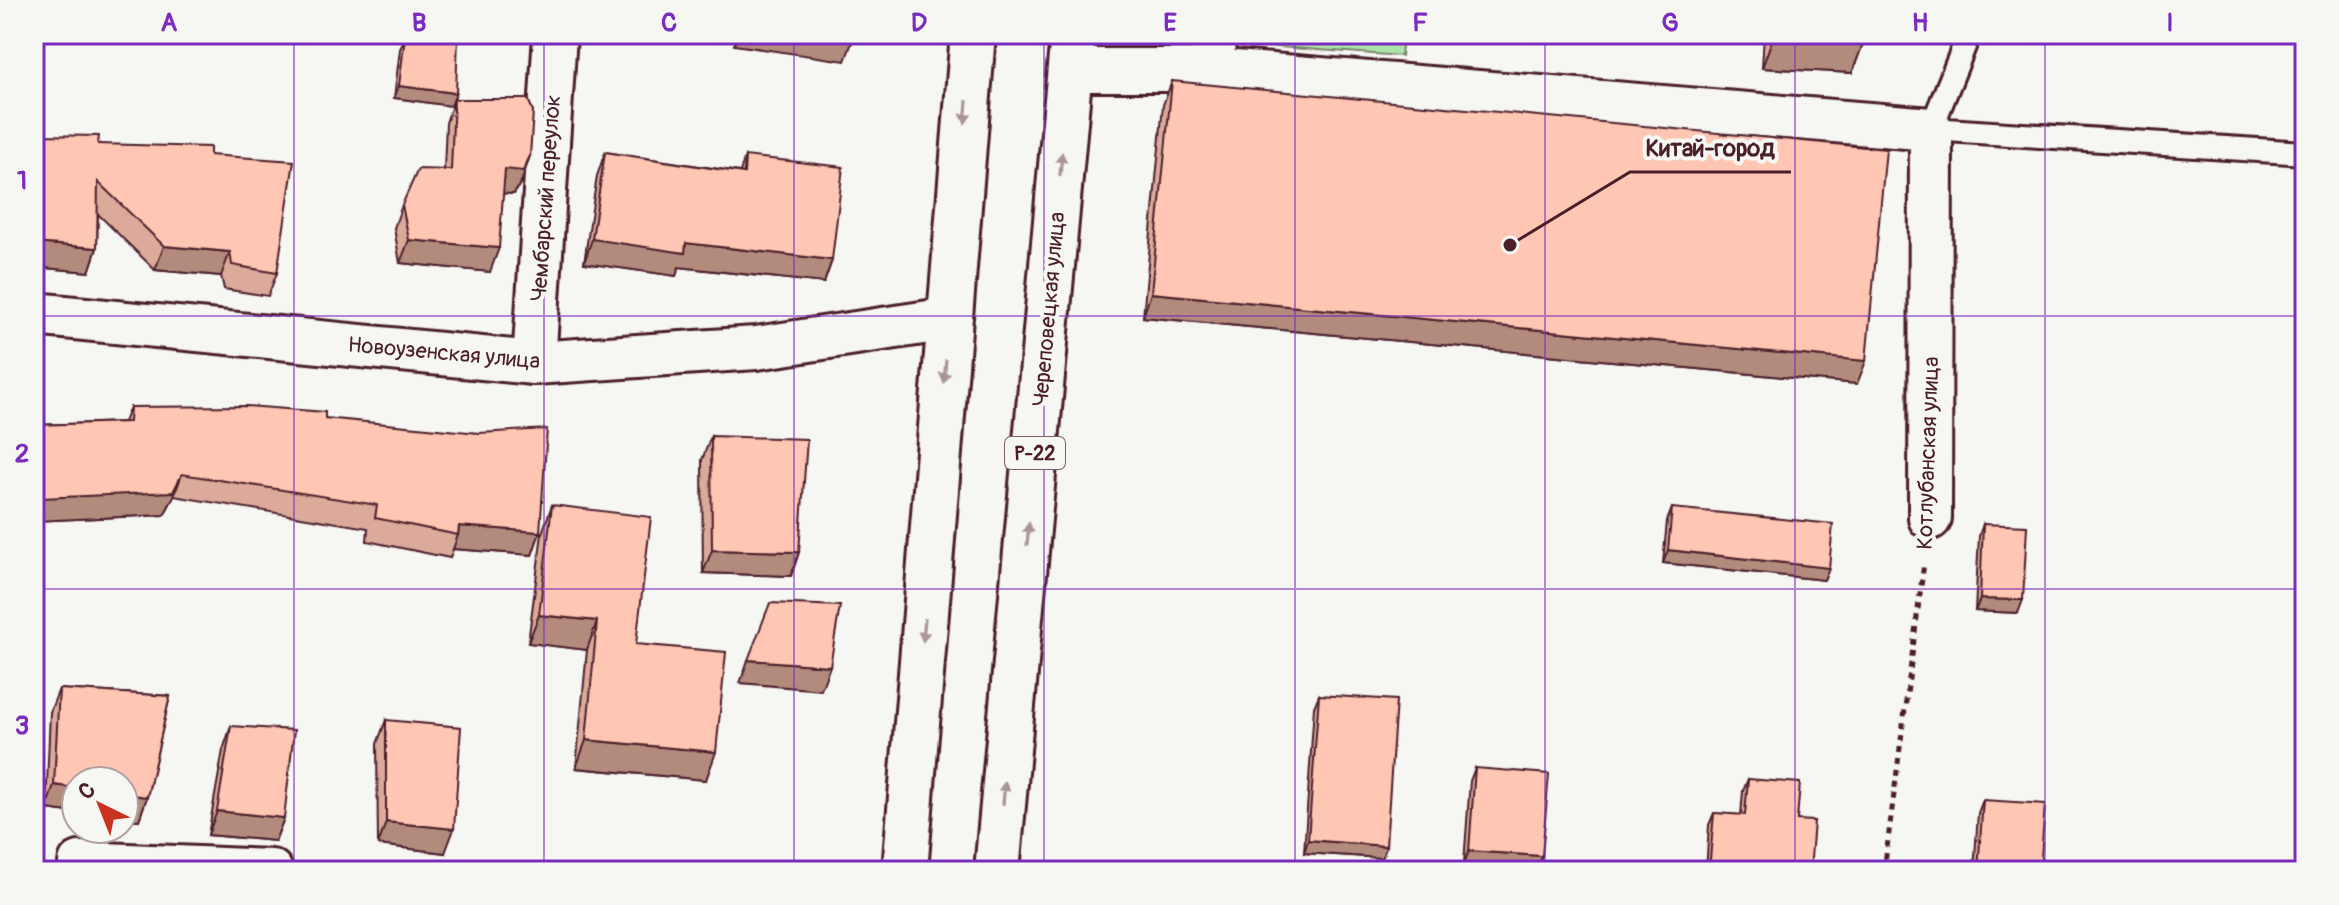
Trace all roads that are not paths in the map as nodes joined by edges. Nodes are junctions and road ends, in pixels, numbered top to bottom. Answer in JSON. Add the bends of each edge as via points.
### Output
{"nodes":[{"id":1,"x":555,"y":34,"type":"edge"},
{"id":2,"x":973,"y":34,"type":"edge"},
{"id":3,"x":1969,"y":34,"type":"edge"},
{"id":4,"x":1071,"y":52,"type":"edge"},
{"id":5,"x":1213,"y":52,"type":"edge"},
{"id":6,"x":1931,"y":129,"type":"junction"},
{"id":7,"x":2305,"y":153,"type":"edge"},
{"id":8,"x":34,"y":314,"type":"edge"},
{"id":9,"x":949,"y":319,"type":"junction"},
{"id":10,"x":534,"y":363,"type":"junction"},
{"id":11,"x":1930,"y":518,"type":"road end"},
{"id":12,"x":80,"y":863,"type":"dead end"},
{"id":13,"x":271,"y":871,"type":"edge"},
{"id":14,"x":905,"y":871,"type":"edge"},
{"id":15,"x":997,"y":871,"type":"edge"}],
"edges":[{"from":1,"to":10,"type":"street","name":"Чембарский переулок"},
{"from":2,"to":9,"type":"highway","one_way":true},
{"from":3,"to":6,"type":"lane"},
{"from":4,"to":5,"type":"street"},
{"from":15,"to":4,"type":"highway","name":"Череповецкая улица","number":"Р-22","one_way":true},
{"from":5,"to":6,"type":"street"},
{"from":6,"to":7,"type":"lane"},
{"from":6,"to":11,"type":"street","name":"Котлубанская улица"},
{"from":8,"to":10,"type":"street","name":"Новоузенская улица"},
{"from":9,"to":10,"type":"street","name":"Новоузенская улица","via":[[756,348]]},
{"from":9,"to":14,"type":"highway","one_way":true},
{"from":12,"to":13,"type":"street"}]}
